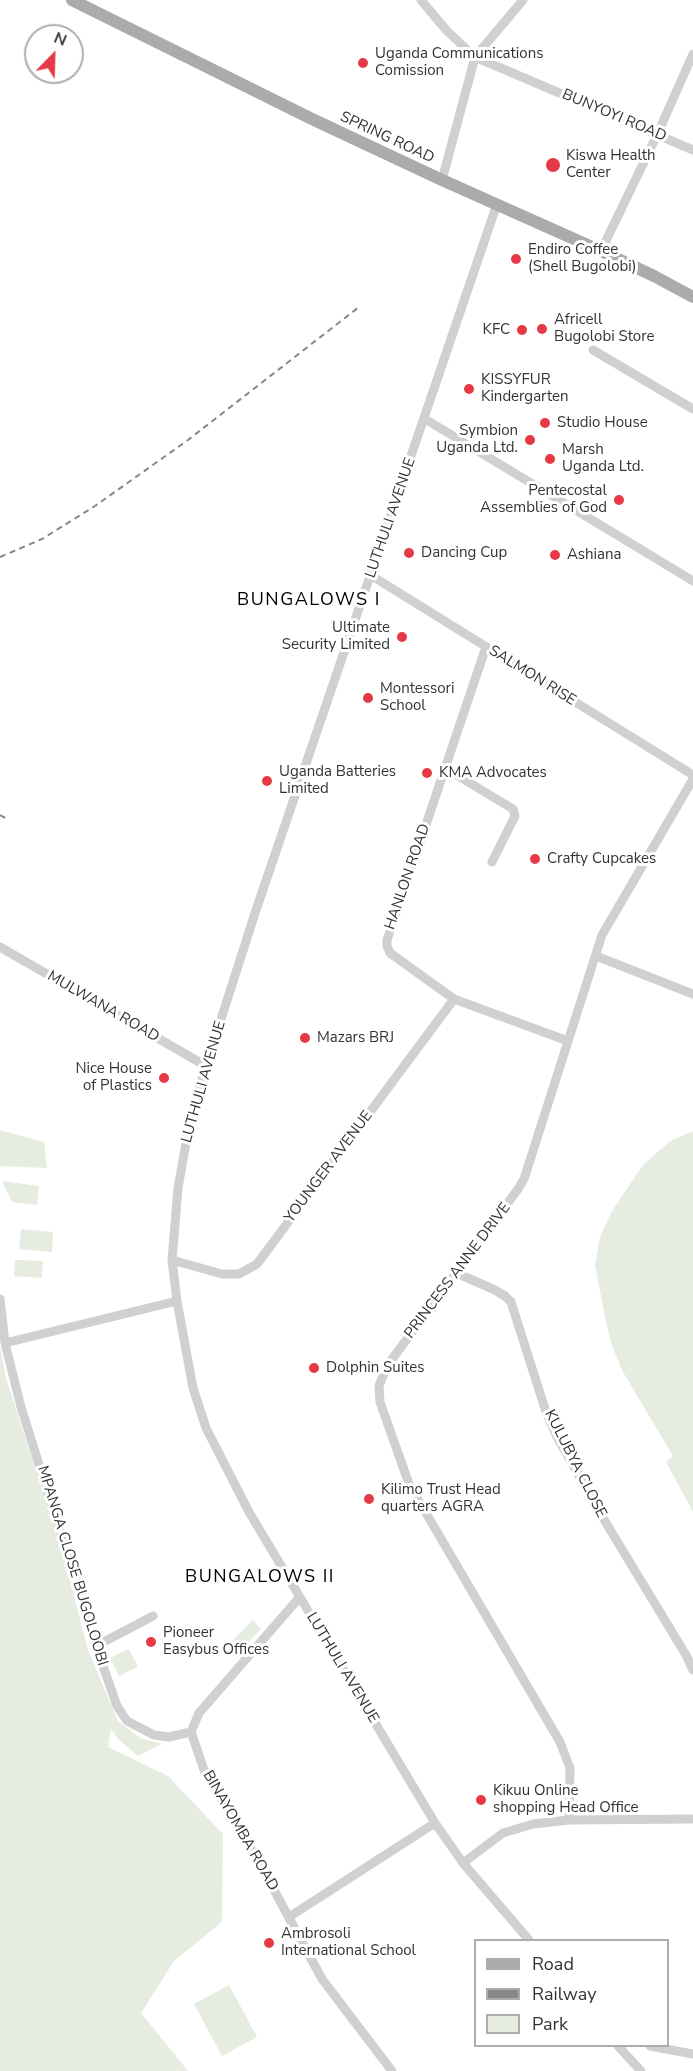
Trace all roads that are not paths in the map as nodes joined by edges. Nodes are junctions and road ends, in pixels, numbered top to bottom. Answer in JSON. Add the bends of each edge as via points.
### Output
{"nodes":[{"id":1,"x":72,"y":0,"type":"edge"},
{"id":2,"x":421,"y":0,"type":"edge"},
{"id":3,"x":523,"y":0,"type":"edge"},
{"id":4,"x":693,"y":54,"type":"edge"},
{"id":5,"x":475,"y":57,"type":"junction"},
{"id":6,"x":657,"y":135,"type":"junction"},
{"id":7,"x":693,"y":150,"type":"edge"},
{"id":8,"x":442,"y":180,"type":"junction"},
{"id":9,"x":497,"y":204,"type":"junction"},
{"id":10,"x":601,"y":251,"type":"junction"},
{"id":11,"x":693,"y":297,"type":"edge"},
{"id":12,"x":593,"y":350,"type":"dead end"},
{"id":13,"x":693,"y":409,"type":"edge"},
{"id":14,"x":424,"y":419,"type":"junction"},
{"id":15,"x":372,"y":576,"type":"junction"},
{"id":16,"x":693,"y":581,"type":"edge"},
{"id":17,"x":486,"y":647,"type":"junction"},
{"id":18,"x":445,"y":768,"type":"junction"},
{"id":19,"x":693,"y":777,"type":"edge"},
{"id":20,"x":492,"y":862,"type":"dead end"},
{"id":21,"x":0,"y":947,"type":"edge"},
{"id":22,"x":596,"y":956,"type":"junction"},
{"id":23,"x":693,"y":994,"type":"edge"},
{"id":24,"x":454,"y":999,"type":"junction"},
{"id":25,"x":567,"y":1041,"type":"junction"},
{"id":26,"x":206,"y":1066,"type":"junction"},
{"id":27,"x":172,"y":1260,"type":"junction"},
{"id":28,"x":456,"y":1273,"type":"junction"},
{"id":29,"x":0,"y":1299,"type":"edge"},
{"id":30,"x":177,"y":1301,"type":"junction"},
{"id":31,"x":5,"y":1342,"type":"junction"},
{"id":32,"x":299,"y":1598,"type":"junction"},
{"id":33,"x":153,"y":1616,"type":"dead end"},
{"id":34,"x":96,"y":1646,"type":"junction"},
{"id":35,"x":693,"y":1670,"type":"edge"},
{"id":36,"x":191,"y":1732,"type":"junction"},
{"id":37,"x":693,"y":1819,"type":"edge"},
{"id":38,"x":569,"y":1820,"type":"junction"},
{"id":39,"x":435,"y":1823,"type":"junction"},
{"id":40,"x":463,"y":1863,"type":"junction"},
{"id":41,"x":289,"y":1917,"type":"junction"},
{"id":42,"x":527,"y":1939,"type":"edge"},
{"id":43,"x":619,"y":2047,"type":"edge"},
{"id":44,"x":655,"y":2047,"type":"edge"},
{"id":45,"x":693,"y":2054,"type":"edge"},
{"id":46,"x":392,"y":2071,"type":"edge"},
{"id":47,"x":641,"y":2071,"type":"edge"}],
"edges":[{"from":1,"to":8,"type":"main road","name":"SPRING ROAD"},
{"from":2,"to":5,"type":"street","name":"BUNYOYI ROAD"},
{"from":3,"to":5,"type":"street"},
{"from":4,"to":6,"type":"street"},
{"from":5,"to":6,"type":"street","name":"BUNYOYI ROAD"},
{"from":5,"to":8,"type":"street"},
{"from":6,"to":7,"type":"street","name":"BUNYOYI ROAD"},
{"from":6,"to":10,"type":"street"},
{"from":8,"to":9,"type":"main road","name":"SPRING ROAD"},
{"from":9,"to":10,"type":"main road","name":"SPRING ROAD"},
{"from":9,"to":14,"type":"street","name":"LUTHULI AVENUE"},
{"from":10,"to":11,"type":"main road","name":"SPRING ROAD"},
{"from":12,"to":13,"type":"street"},
{"from":14,"to":15,"type":"street","name":"LUTHULI AVENUE"},
{"from":14,"to":16,"type":"street"},
{"from":15,"to":17,"type":"street","name":"SALMON RISE"},
{"from":15,"to":26,"type":"street","name":"LUTHULI AVENUE","via":[[256,909]]},
{"from":17,"to":18,"type":"street","name":"HANLON ROAD"},
{"from":17,"to":19,"type":"street","name":"SALMON RISE"},
{"from":18,"to":20,"type":"street","via":[[513,809],[515,816]]},
{"from":18,"to":24,"type":"street","name":"HANLON ROAD","via":[[387,946],[390,953]]},
{"from":19,"to":22,"type":"street","name":"PRINCESS ANNE DRIVE","via":[[609,921]]},
{"from":21,"to":26,"type":"street","name":"MULWANA ROAD"},
{"from":22,"to":23,"type":"street"},
{"from":22,"to":25,"type":"street","name":"PRINCESS ANNE DRIVE"},
{"from":24,"to":25,"type":"street","name":"HANLON ROAD"},
{"from":24,"to":27,"type":"street","name":"YOUNGER AVENUE","via":[[257,1264],[239,1274],[222,1274]]},
{"from":25,"to":28,"type":"street","name":"PRINCESS ANNE DRIVE","via":[[524,1179]]},
{"from":26,"to":27,"type":"street","name":"LUTHULI AVENUE","via":[[191,1115],[178,1188]]},
{"from":27,"to":30,"type":"street","name":"LUTHULI AVENUE"},
{"from":28,"to":35,"type":"street","name":"KULUBYA CLOSE","via":[[493,1289],[511,1302],[557,1437]]},
{"from":28,"to":38,"type":"street","name":"PRINCESS ANNE DRIVE","via":[[387,1366],[379,1386],[380,1402],[409,1484],[560,1742],[570,1768]]},
{"from":29,"to":31,"type":"street","name":"MPANGA CLOSE BUGOLOOBI"},
{"from":30,"to":31,"type":"street"},
{"from":30,"to":32,"type":"street","name":"LUTHULI AVENUE","via":[[193,1388],[206,1428]]},
{"from":31,"to":34,"type":"street","name":"MPANGA CLOSE BUGOLOOBI","via":[[21,1407]]},
{"from":32,"to":36,"type":"street","via":[[199,1713]]},
{"from":32,"to":39,"type":"street","name":"LUTHULI AVENUE"},
{"from":33,"to":34,"type":"street"},
{"from":34,"to":36,"type":"street","name":"MPANGA CLOSE BUGOLOOBI","via":[[117,1706],[127,1721],[163,1737]]},
{"from":36,"to":41,"type":"street","name":"BINAYOMBA ROAD","via":[[204,1770]]},
{"from":37,"to":38,"type":"street"},
{"from":38,"to":40,"type":"street","via":[[533,1824],[503,1833]]},
{"from":39,"to":40,"type":"street","name":"LUTHULI AVENUE"},
{"from":39,"to":41,"type":"street"},
{"from":40,"to":42,"type":"street","name":"LUTHULI AVENUE"},
{"from":41,"to":46,"type":"street","name":"BINAYOMBA ROAD","via":[[322,1979]]},
{"from":43,"to":47,"type":"street"},
{"from":44,"to":45,"type":"street"}]}
